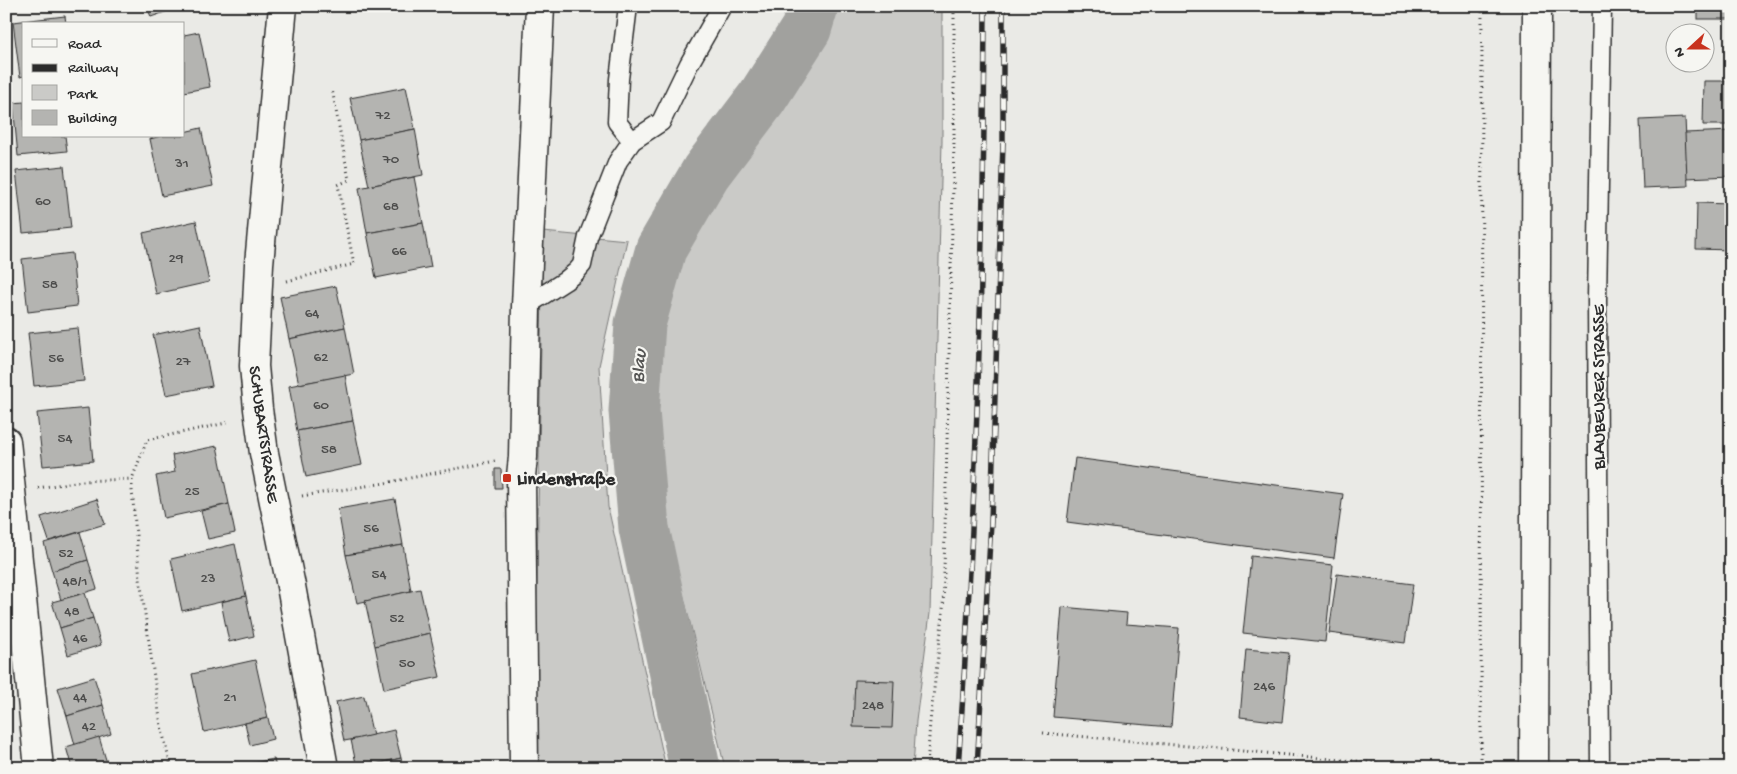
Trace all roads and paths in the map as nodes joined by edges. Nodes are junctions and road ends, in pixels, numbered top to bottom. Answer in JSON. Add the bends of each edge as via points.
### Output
{"nodes":[{"id":1,"x":283,"y":6,"type":"edge"},
{"id":2,"x":540,"y":6,"type":"edge"},
{"id":3,"x":628,"y":6,"type":"edge"},
{"id":4,"x":722,"y":6,"type":"edge"},
{"id":5,"x":954,"y":6,"type":"edge"},
{"id":6,"x":1482,"y":6,"type":"edge"},
{"id":7,"x":1537,"y":6,"type":"edge"},
{"id":8,"x":1602,"y":6,"type":"edge"},
{"id":9,"x":332,"y":90,"type":"dead end"},
{"id":10,"x":632,"y":141,"type":"junction"},
{"id":11,"x":258,"y":288,"type":"junction"},
{"id":12,"x":526,"y":306,"type":"junction"},
{"id":13,"x":226,"y":423,"type":"dead end"},
{"id":14,"x":6,"y":442,"type":"edge"},
{"id":15,"x":523,"y":457,"type":"junction"},
{"id":16,"x":132,"y":479,"type":"junction"},
{"id":17,"x":12,"y":493,"type":"junction"},
{"id":18,"x":273,"y":500,"type":"junction"},
{"id":19,"x":1043,"y":733,"type":"dead end"},
{"id":20,"x":39,"y":768,"type":"edge"},
{"id":21,"x":171,"y":768,"type":"edge"},
{"id":22,"x":324,"y":768,"type":"edge"},
{"id":23,"x":524,"y":768,"type":"edge"},
{"id":24,"x":926,"y":768,"type":"edge"},
{"id":25,"x":1432,"y":768,"type":"edge"},
{"id":26,"x":1481,"y":768,"type":"edge"},
{"id":27,"x":1534,"y":768,"type":"edge"},
{"id":28,"x":1600,"y":768,"type":"edge"}],
"edges":[{"from":1,"to":11,"type":"street","name":"SCHUBARTSTRASSE"},
{"from":2,"to":12,"type":"street"},
{"from":3,"to":10,"type":"lane","via":[[617,122]]},
{"from":4,"to":10,"type":"lane","via":[[661,122]]},
{"from":5,"to":24,"type":"path","via":[[954,141],[942,614]]},
{"from":6,"to":26,"type":"path"},
{"from":7,"to":27,"type":"street"},
{"from":8,"to":28,"type":"lane","name":"BLAUBEURER STRASSE","via":[[1597,300]]},
{"from":9,"to":11,"type":"path","via":[[349,180],[338,185],[354,264]]},
{"from":10,"to":12,"type":"lane","via":[[618,161],[588,237],[582,265],[565,281]]},
{"from":11,"to":18,"type":"street","name":"SCHUBARTSTRASSE","via":[[255,374],[258,415]]},
{"from":12,"to":15,"type":"street"},
{"from":13,"to":16,"type":"path","via":[[147,440]]},
{"from":14,"to":17,"type":"street"},
{"from":15,"to":18,"type":"path"},
{"from":15,"to":23,"type":"street"},
{"from":16,"to":17,"type":"path","via":[[81,481]]},
{"from":16,"to":21,"type":"path","via":[[140,579],[161,726]]},
{"from":17,"to":20,"type":"street"},
{"from":18,"to":22,"type":"street","name":"SCHUBARTSTRASSE"},
{"from":19,"to":25,"type":"path"}]}
